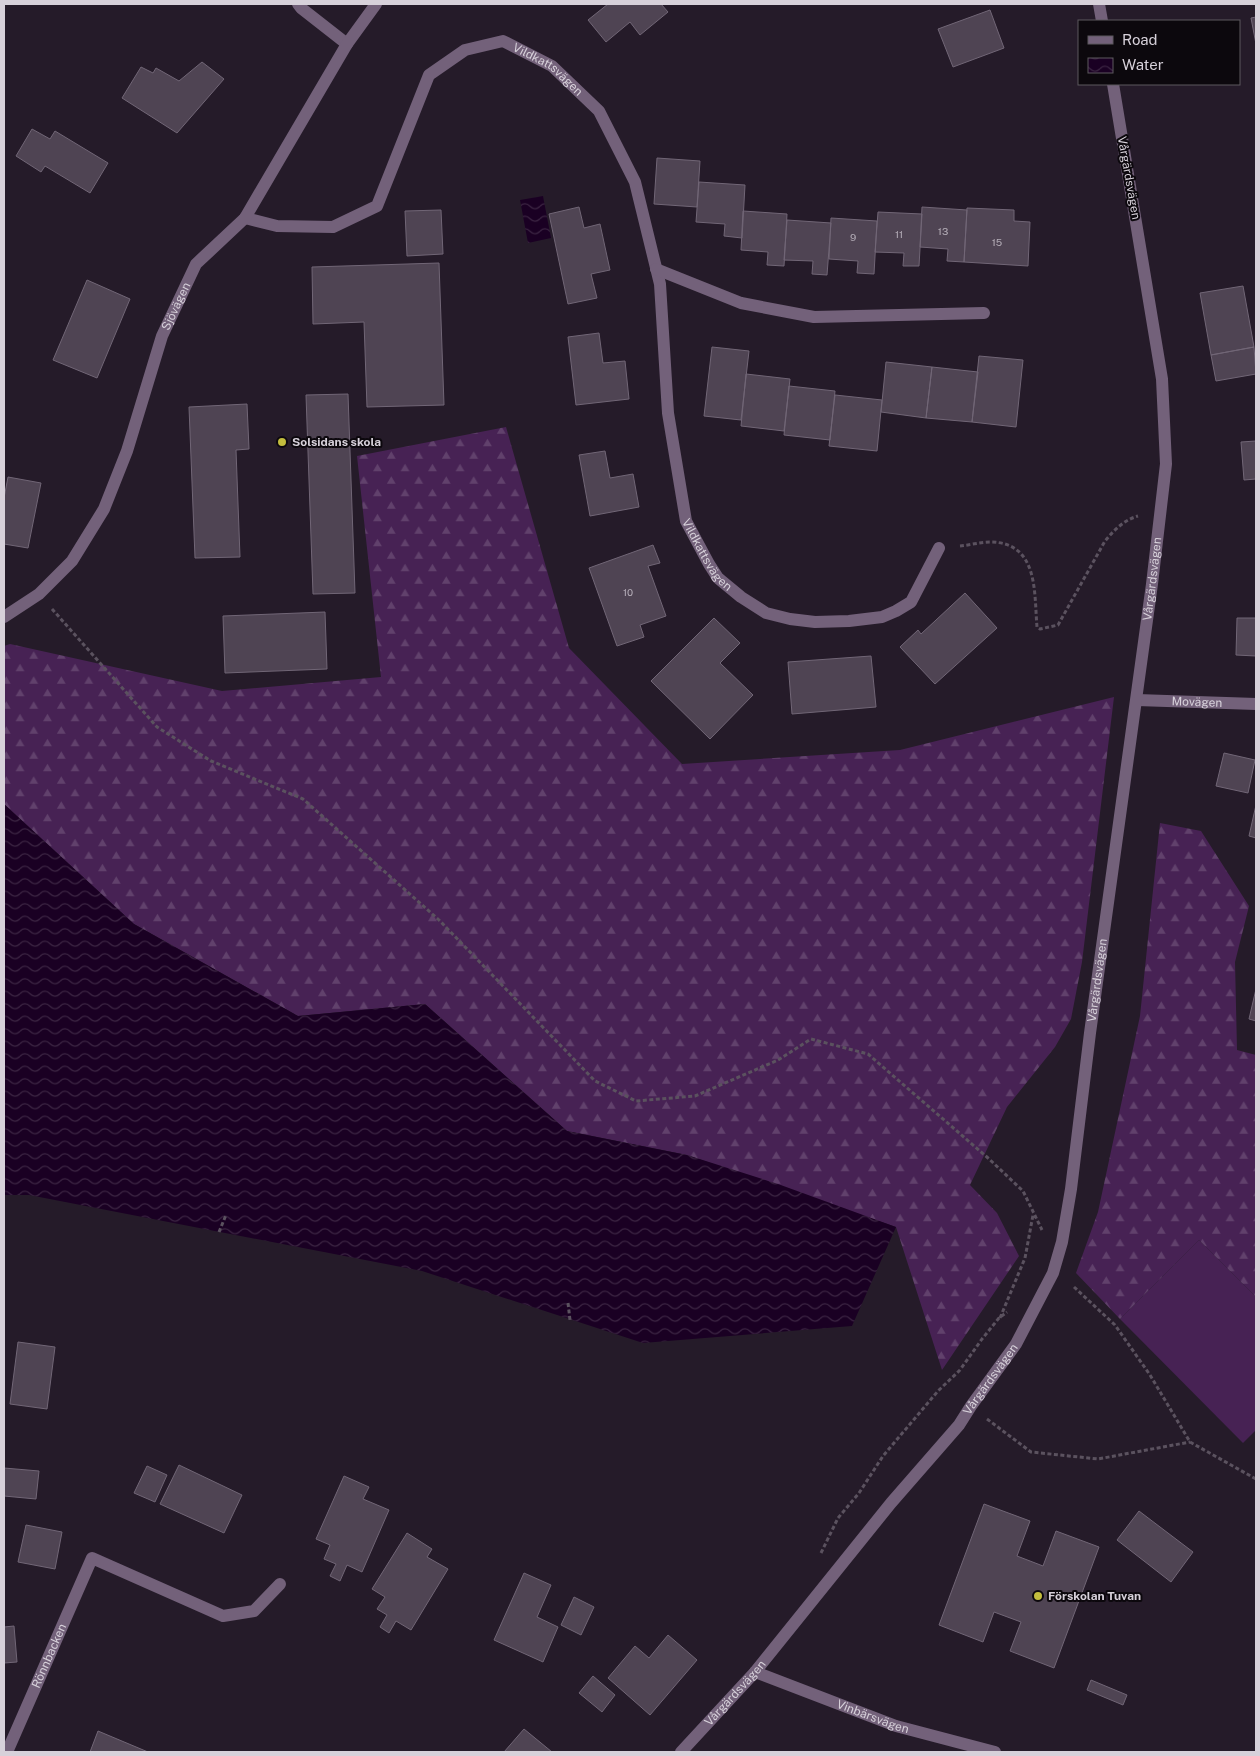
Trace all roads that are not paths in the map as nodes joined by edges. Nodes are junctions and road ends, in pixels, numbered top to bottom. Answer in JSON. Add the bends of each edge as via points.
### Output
{"nodes":[{"id":1,"x":298,"y":4,"type":"edge"},
{"id":2,"x":376,"y":4,"type":"edge"},
{"id":3,"x":1099,"y":4,"type":"edge"},
{"id":4,"x":1102,"y":20,"type":"edge"},
{"id":5,"x":347,"y":44,"type":"junction"},
{"id":6,"x":1113,"y":85,"type":"edge"},
{"id":7,"x":245,"y":218,"type":"junction"},
{"id":8,"x":656,"y":269,"type":"junction"},
{"id":9,"x":984,"y":313,"type":"dead end"},
{"id":10,"x":939,"y":548,"type":"road end"},
{"id":11,"x":4,"y":617,"type":"edge"},
{"id":12,"x":1137,"y":700,"type":"junction"},
{"id":13,"x":1256,"y":704,"type":"edge"},
{"id":14,"x":280,"y":1584,"type":"dead end"},
{"id":15,"x":755,"y":1672,"type":"junction"},
{"id":16,"x":7,"y":1752,"type":"edge"},
{"id":17,"x":681,"y":1752,"type":"edge"},
{"id":18,"x":995,"y":1752,"type":"edge"}],
"edges":[{"from":1,"to":5,"type":"street"},
{"from":2,"to":5,"type":"street","name":"Sjövägen"},
{"from":3,"to":4,"type":"street"},
{"from":5,"to":7,"type":"street","name":"Sjövägen"},
{"from":6,"to":12,"type":"street","name":"Vårgärdsvägen","via":[[1162,379],[1166,464]]},
{"from":7,"to":8,"type":"street","name":"Vildkattsvägen","via":[[277,226],[333,227],[378,206],[429,75],[465,50],[503,41],[552,66],[599,111],[635,182]]},
{"from":7,"to":11,"type":"street","name":"Sjövägen","via":[[196,264],[162,336],[127,451],[104,509],[72,561],[39,594]]},
{"from":8,"to":9,"type":"street","via":[[741,303],[814,317]]},
{"from":8,"to":10,"type":"street","name":"Vildkattsvägen","via":[[660,284],[668,413],[686,521],[718,578],[766,613],[790,619],[815,622],[882,617],[911,602]]},
{"from":12,"to":13,"type":"street","name":"Movägen"},
{"from":12,"to":15,"type":"street","name":"Vårgärdsvägen","via":[[1090,1033],[1072,1189],[1053,1273],[1016,1344],[959,1425],[891,1503]]},
{"from":14,"to":16,"type":"street","name":"Rönnbacken","via":[[254,1611],[223,1616],[92,1558]]},
{"from":15,"to":17,"type":"street","name":"Vårgärdsvägen"},
{"from":15,"to":18,"type":"street","name":"Vinbärsvägen","via":[[896,1726]]}]}
